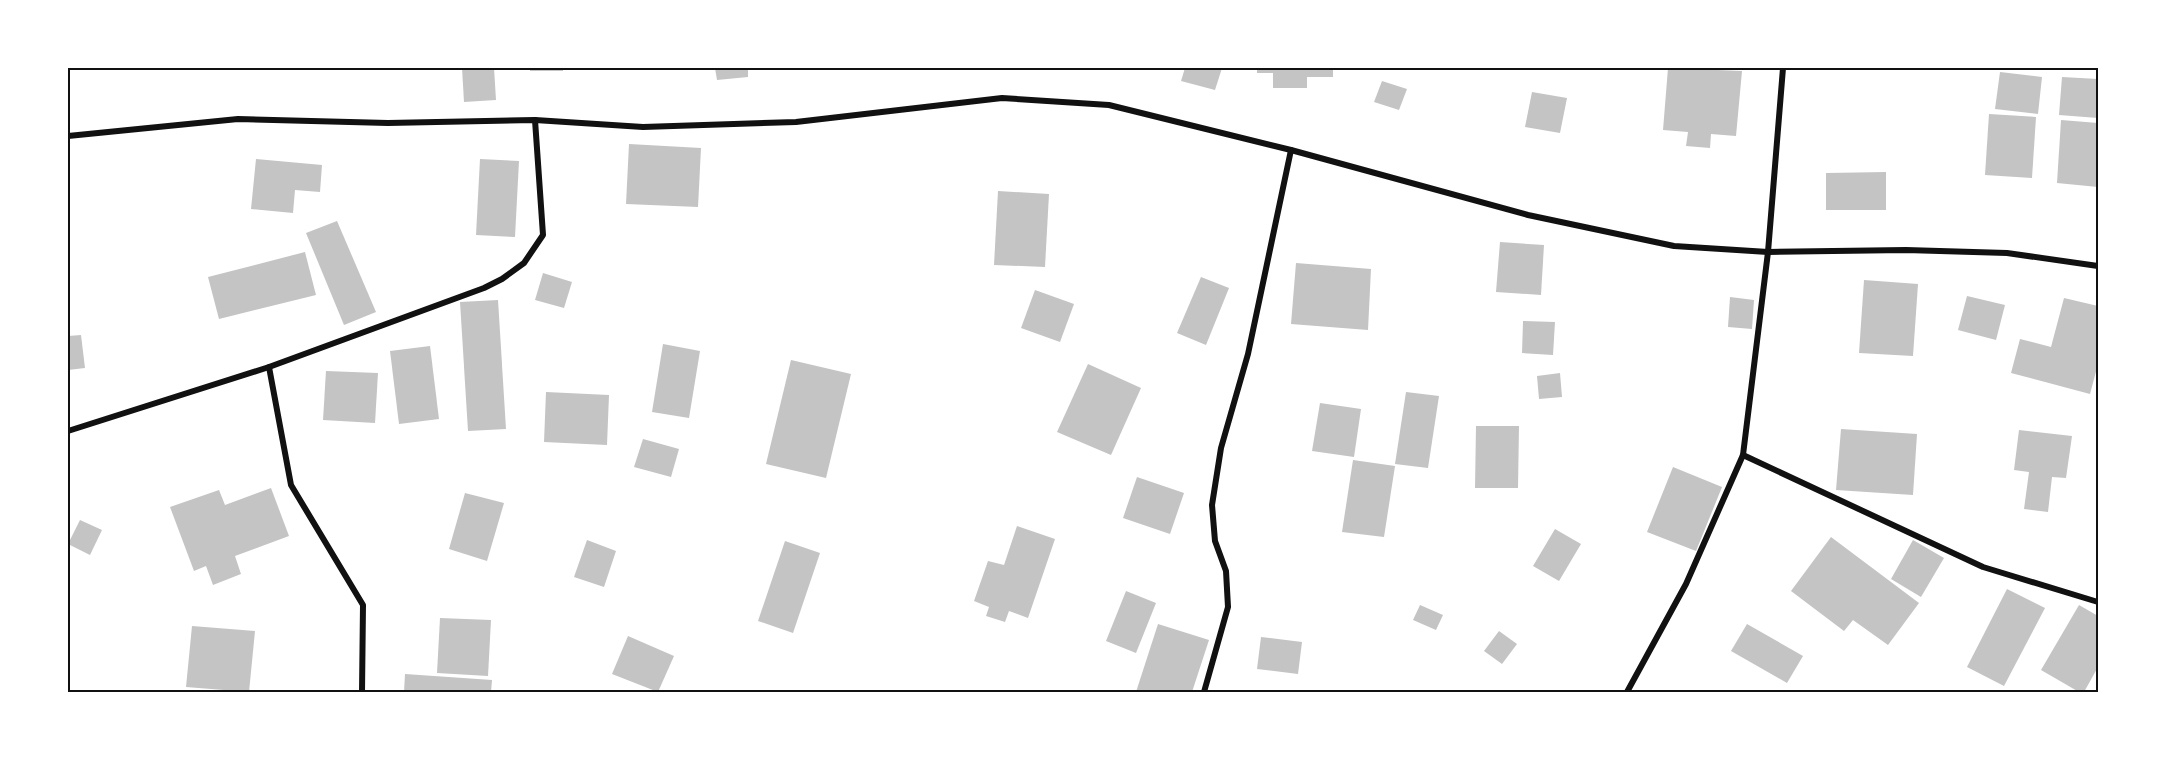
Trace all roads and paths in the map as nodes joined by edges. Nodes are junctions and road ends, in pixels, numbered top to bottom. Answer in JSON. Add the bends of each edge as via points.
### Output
{"nodes":[{"id":1,"x":1783,"y":68,"type":"edge"},
{"id":2,"x":535,"y":120,"type":"junction"},
{"id":3,"x":68,"y":135,"type":"edge"},
{"id":4,"x":1290,"y":150,"type":"junction"},
{"id":5,"x":1768,"y":252,"type":"junction"},
{"id":6,"x":2098,"y":267,"type":"edge"},
{"id":7,"x":269,"y":367,"type":"junction"},
{"id":8,"x":68,"y":431,"type":"edge"},
{"id":9,"x":1743,"y":455,"type":"junction"},
{"id":10,"x":2098,"y":602,"type":"edge"},
{"id":11,"x":362,"y":693,"type":"edge"},
{"id":12,"x":1204,"y":693,"type":"edge"},
{"id":13,"x":1627,"y":693,"type":"edge"}],
"edges":[{"from":1,"to":5,"type":"street"},
{"from":2,"to":3,"type":"street","via":[[388,123],[238,119]]},
{"from":2,"to":4,"type":"street","via":[[643,127],[796,122],[1002,98],[1108,105]]},
{"from":2,"to":7,"type":"street","via":[[543,235],[524,263],[484,288]]},
{"from":4,"to":5,"type":"street","via":[[1551,219],[1674,246]]},
{"from":4,"to":12,"type":"street","via":[[1248,354],[1221,448],[1212,505],[1215,542],[1226,571],[1228,607]]},
{"from":5,"to":6,"type":"street","via":[[1906,250],[2007,254]]},
{"from":5,"to":9,"type":"street"},
{"from":7,"to":8,"type":"street"},
{"from":7,"to":11,"type":"street","via":[[291,485],[363,604]]},
{"from":9,"to":10,"type":"street","via":[[1983,567]]},
{"from":9,"to":13,"type":"street","via":[[1686,584]]}]}
